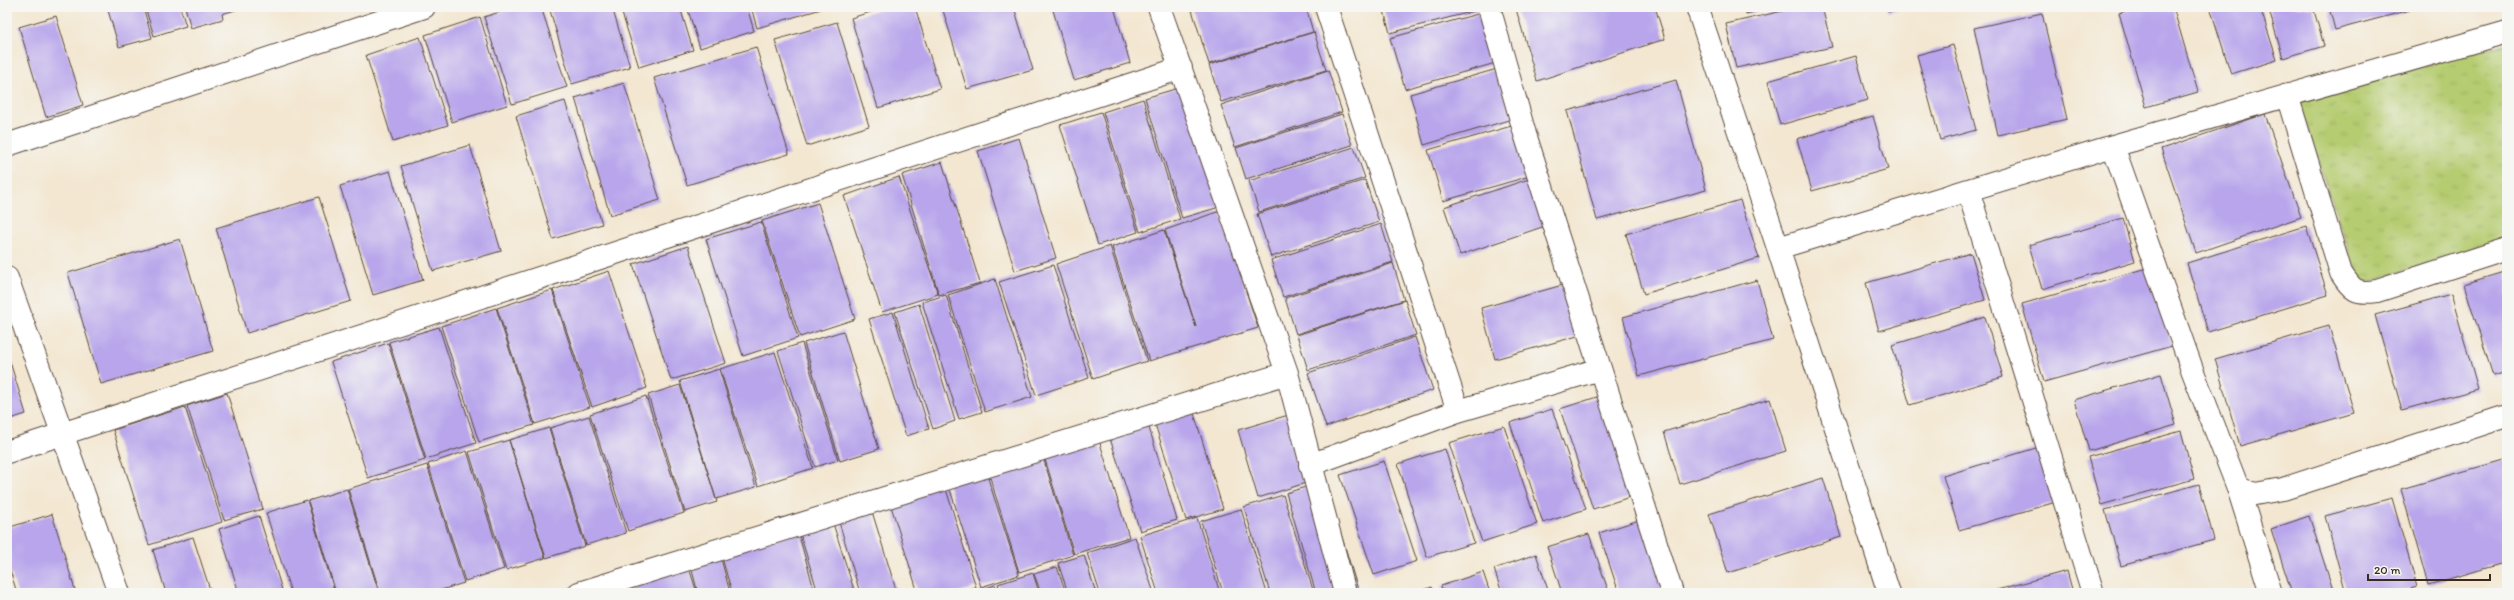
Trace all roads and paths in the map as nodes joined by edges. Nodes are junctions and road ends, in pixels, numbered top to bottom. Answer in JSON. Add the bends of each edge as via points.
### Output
{"nodes":[{"id":1,"x":424,"y":7,"type":"edge"},
{"id":2,"x":1159,"y":7,"type":"edge"},
{"id":3,"x":1326,"y":7,"type":"edge"},
{"id":4,"x":1489,"y":7,"type":"edge"},
{"id":5,"x":1697,"y":7,"type":"edge"},
{"id":6,"x":2507,"y":32,"type":"edge"},
{"id":7,"x":1181,"y":68,"type":"junction"},
{"id":8,"x":2287,"y":95,"type":"junction"},
{"id":9,"x":7,"y":145,"type":"edge"},
{"id":10,"x":2112,"y":146,"type":"junction"},
{"id":11,"x":1968,"y":190,"type":"junction"},
{"id":12,"x":1778,"y":248,"type":"junction"},
{"id":13,"x":2507,"y":249,"type":"edge"},
{"id":14,"x":7,"y":278,"type":"edge"},
{"id":15,"x":1600,"y":369,"type":"junction"},
{"id":16,"x":1286,"y":373,"type":"junction"},
{"id":17,"x":1458,"y":411,"type":"junction"},
{"id":18,"x":2507,"y":416,"type":"edge"},
{"id":19,"x":63,"y":433,"type":"junction"},
{"id":20,"x":7,"y":452,"type":"edge"},
{"id":21,"x":1310,"y":465,"type":"junction"},
{"id":22,"x":2238,"y":488,"type":"junction"},
{"id":23,"x":119,"y":593,"type":"edge"},
{"id":24,"x":579,"y":593,"type":"edge"},
{"id":25,"x":1345,"y":593,"type":"edge"},
{"id":26,"x":1672,"y":593,"type":"edge"},
{"id":27,"x":1889,"y":593,"type":"edge"},
{"id":28,"x":2093,"y":593,"type":"edge"},
{"id":29,"x":2271,"y":593,"type":"edge"}],
"edges":[{"from":1,"to":9,"type":"street"},
{"from":2,"to":7,"type":"street"},
{"from":3,"to":17,"type":"street"},
{"from":4,"to":15,"type":"street"},
{"from":5,"to":12,"type":"street"},
{"from":6,"to":8,"type":"street"},
{"from":7,"to":16,"type":"street"},
{"from":7,"to":19,"type":"street"},
{"from":8,"to":10,"type":"street"},
{"from":8,"to":13,"type":"street","via":[[2342,273],[2349,286],[2360,293],[2377,291]]},
{"from":10,"to":11,"type":"street"},
{"from":10,"to":22,"type":"street"},
{"from":11,"to":12,"type":"street"},
{"from":11,"to":28,"type":"street"},
{"from":12,"to":27,"type":"street"},
{"from":14,"to":19,"type":"street"},
{"from":15,"to":17,"type":"street"},
{"from":15,"to":26,"type":"street"},
{"from":16,"to":21,"type":"street"},
{"from":16,"to":24,"type":"street"},
{"from":17,"to":21,"type":"street"},
{"from":18,"to":22,"type":"street","via":[[2283,489],[2255,494]]},
{"from":19,"to":20,"type":"street"},
{"from":19,"to":23,"type":"street"},
{"from":21,"to":25,"type":"street"},
{"from":22,"to":29,"type":"street"}]}
